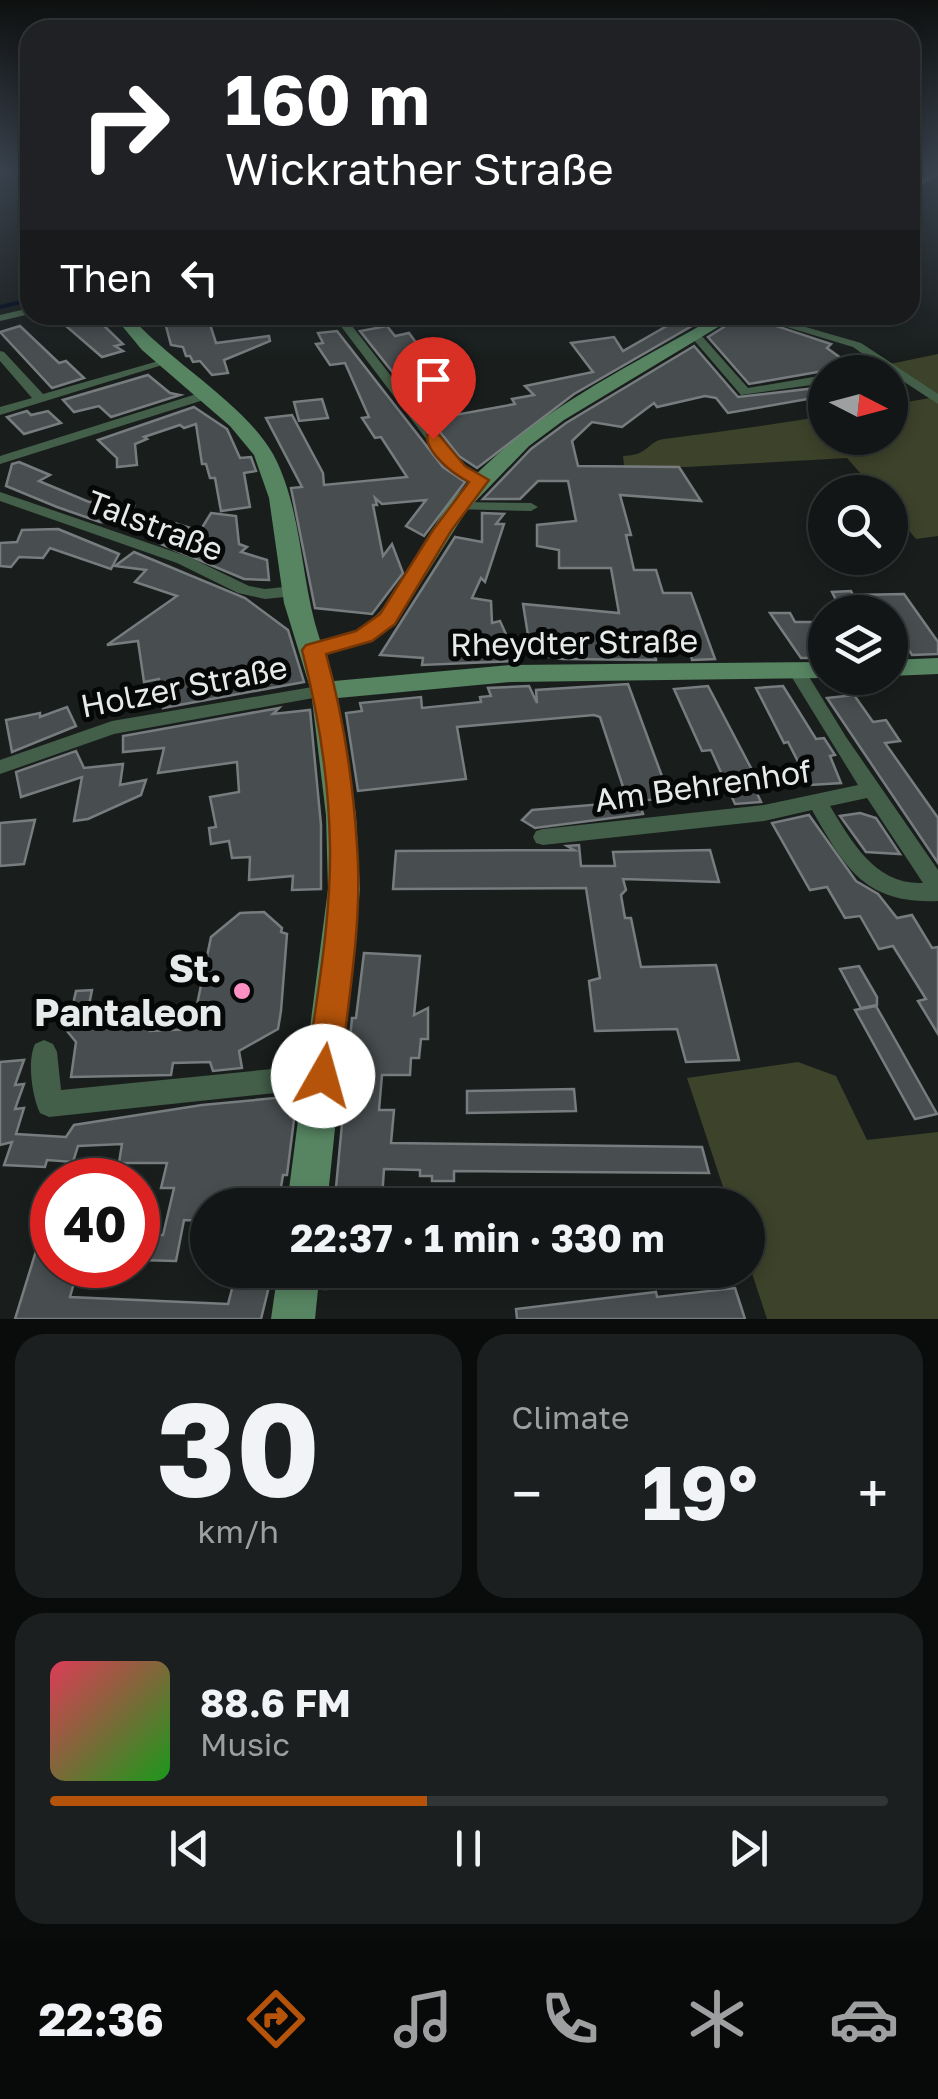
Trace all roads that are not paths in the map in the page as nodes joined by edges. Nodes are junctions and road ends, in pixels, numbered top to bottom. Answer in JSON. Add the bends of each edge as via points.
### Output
{"nodes":[{"id":1,"x":131,"y":325,"type":"edge"},
{"id":2,"x":346,"y":325,"type":"edge"},
{"id":3,"x":715,"y":325,"type":"edge"},
{"id":4,"x":787,"y":325,"type":"edge"},
{"id":5,"x":697,"y":337,"type":"junction"},
{"id":6,"x":0,"y":354,"type":"edge"},
{"id":7,"x":870,"y":355,"type":"edge"},
{"id":8,"x":166,"y":362,"type":"junction"},
{"id":9,"x":908,"y":380,"type":"edge"},
{"id":10,"x":808,"y":382,"type":"edge"},
{"id":11,"x":206,"y":395,"type":"junction"},
{"id":12,"x":40,"y":399,"type":"junction"},
{"id":13,"x":938,"y":400,"type":"edge"},
{"id":14,"x":0,"y":410,"type":"edge"},
{"id":15,"x":0,"y":460,"type":"edge"},
{"id":16,"x":480,"y":480,"type":"junction"},
{"id":17,"x":0,"y":496,"type":"edge"},
{"id":18,"x":459,"y":506,"type":"junction"},
{"id":19,"x":531,"y":507,"type":"dead end"},
{"id":20,"x":294,"y":592,"type":"junction"},
{"id":21,"x":314,"y":650,"type":"junction"},
{"id":22,"x":938,"y":666,"type":"edge"},
{"id":23,"x":908,"y":667,"type":"edge"},
{"id":24,"x":808,"y":671,"type":"edge"},
{"id":25,"x":797,"y":672,"type":"junction"},
{"id":26,"x":324,"y":691,"type":"junction"},
{"id":27,"x":0,"y":767,"type":"edge"},
{"id":28,"x":871,"y":790,"type":"junction"},
{"id":29,"x":817,"y":802,"type":"junction"},
{"id":30,"x":543,"y":837,"type":"dead end"},
{"id":31,"x":938,"y":890,"type":"edge"},
{"id":32,"x":44,"y":1052,"type":"dead end"},
{"id":33,"x":323,"y":1076,"type":"junction"},
{"id":34,"x":309,"y":1188,"type":"edge"},
{"id":35,"x":297,"y":1288,"type":"edge"},
{"id":36,"x":293,"y":1319,"type":"edge"}],
"edges":[{"from":1,"to":8,"type":"street"},
{"from":2,"to":16,"type":"street","via":[[451,462]]},
{"from":3,"to":5,"type":"street"},
{"from":4,"to":7,"type":"street"},
{"from":5,"to":10,"type":"street","via":[[745,392]]},
{"from":5,"to":16,"type":"street","via":[[546,424]]},
{"from":6,"to":12,"type":"street"},
{"from":8,"to":11,"type":"street"},
{"from":8,"to":12,"type":"street"},
{"from":9,"to":13,"type":"street"},
{"from":11,"to":15,"type":"street"},
{"from":11,"to":20,"type":"street","via":[[244,429],[268,464]]},
{"from":12,"to":14,"type":"street"},
{"from":16,"to":18,"type":"street"},
{"from":17,"to":20,"type":"street","name":"Talstraße","via":[[183,560],[244,590]]},
{"from":18,"to":19,"type":"street"},
{"from":18,"to":21,"type":"street","via":[[388,619],[364,636]]},
{"from":20,"to":21,"type":"street"},
{"from":21,"to":26,"type":"street"},
{"from":22,"to":23,"type":"street"},
{"from":24,"to":25,"type":"street","name":"Rheydter Straße"},
{"from":25,"to":26,"type":"street","name":"Rheydter Straße","via":[[552,673],[399,680]]},
{"from":25,"to":28,"type":"street"},
{"from":26,"to":27,"type":"street","name":"Holzer Straße","via":[[100,730]]},
{"from":26,"to":33,"type":"street","via":[[344,873]]},
{"from":28,"to":29,"type":"street","name":"Am Behrenhof"},
{"from":28,"to":31,"type":"street"},
{"from":29,"to":30,"type":"street","name":"Am Behrenhof","via":[[755,815]]},
{"from":29,"to":31,"type":"street","via":[[853,861],[873,879],[907,894]]},
{"from":32,"to":33,"type":"street","via":[[48,1104]]},
{"from":33,"to":34,"type":"street"},
{"from":35,"to":36,"type":"street"}]}
